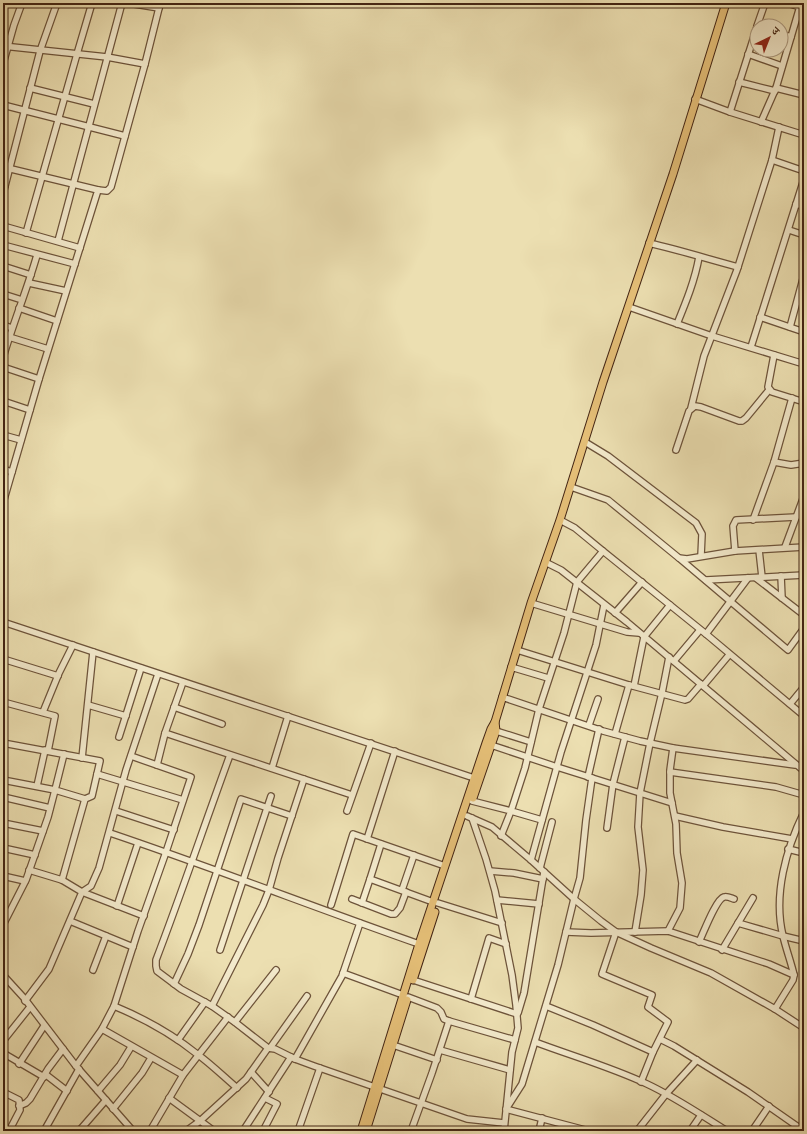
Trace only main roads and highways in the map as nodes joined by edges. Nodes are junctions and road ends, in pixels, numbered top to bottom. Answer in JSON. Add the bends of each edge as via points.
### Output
{"nodes":[{"id":1,"x":726,"y":3,"type":"edge"},
{"id":2,"x":493,"y":730,"type":"junction"},
{"id":3,"x":435,"y":902,"type":"junction"},
{"id":4,"x":405,"y":996,"type":"junction"},
{"id":5,"x":377,"y":1088,"type":"junction"},
{"id":6,"x":361,"y":1131,"type":"edge"},
{"id":7,"x":366,"y":1131,"type":"edge"}],
"edges":[{"from":1,"to":2,"type":"main road","via":[[673,174],[511,667]]},
{"from":2,"to":3,"type":"main road","via":[[474,778]]},
{"from":2,"to":3,"type":"main road","via":[[491,745],[472,801],[470,817]]},
{"from":3,"to":4,"type":"main road","via":[[419,944]]},
{"from":3,"to":4,"type":"main road","via":[[413,980]]},
{"from":4,"to":5,"type":"main road"},
{"from":4,"to":5,"type":"main road","via":[[393,1045]]},
{"from":5,"to":6,"type":"main road"},
{"from":5,"to":7,"type":"main road"}]}
